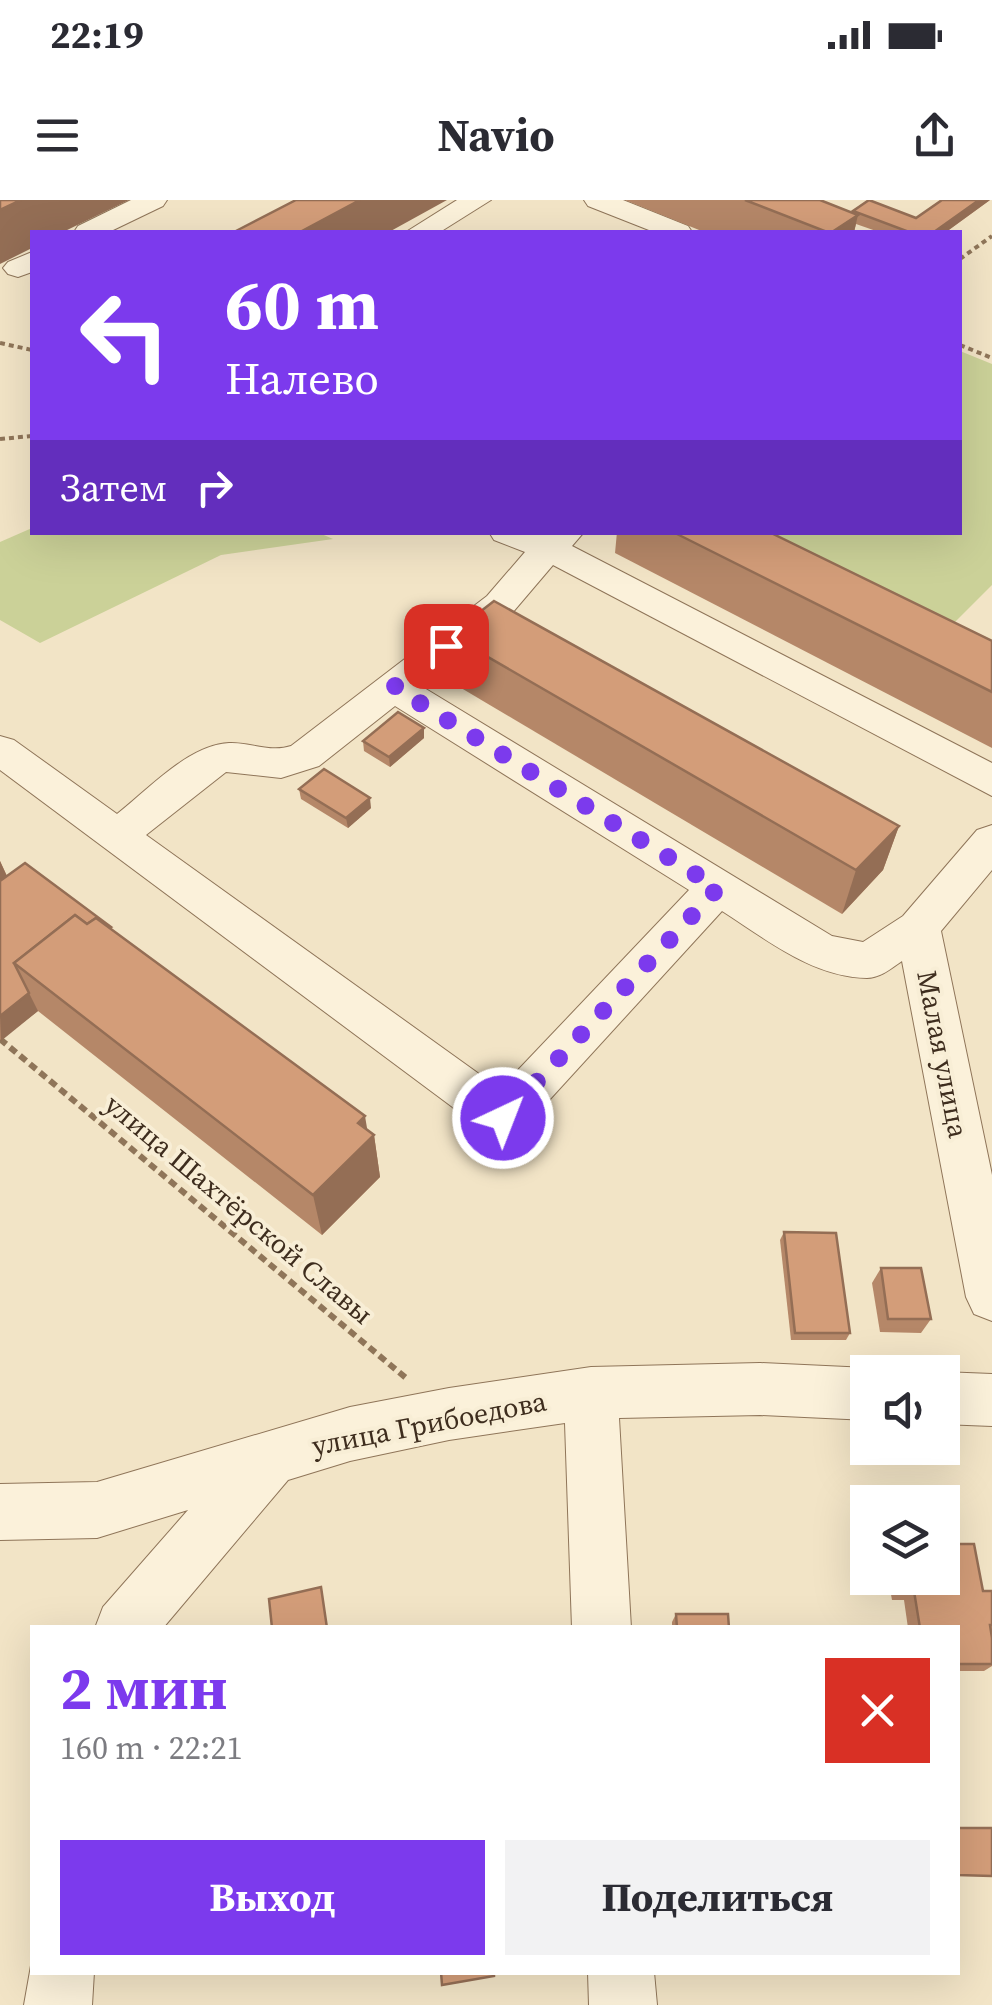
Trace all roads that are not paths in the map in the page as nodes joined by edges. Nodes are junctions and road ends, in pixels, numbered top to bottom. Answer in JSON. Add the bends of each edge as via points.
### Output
{"nodes":[{"id":1,"x":152,"y":200,"type":"edge"},
{"id":2,"x":477,"y":200,"type":"edge"},
{"id":3,"x":598,"y":200,"type":"edge"},
{"id":4,"x":92,"y":230,"type":"edge"},
{"id":5,"x":424,"y":230,"type":"edge"},
{"id":6,"x":673,"y":230,"type":"edge"},
{"id":7,"x":525,"y":535,"type":"edge"},
{"id":8,"x":557,"y":540,"type":"edge"},
{"id":9,"x":394,"y":687,"type":"junction"},
{"id":10,"x":0,"y":750,"type":"edge"},
{"id":11,"x":992,"y":781,"type":"edge"},
{"id":12,"x":119,"y":834,"type":"junction"},
{"id":13,"x":992,"y":841,"type":"edge"},
{"id":14,"x":718,"y":888,"type":"junction"},
{"id":15,"x":918,"y":928,"type":"junction"},
{"id":16,"x":992,"y":1298,"type":"edge"},
{"id":17,"x":591,"y":1393,"type":"junction"},
{"id":18,"x":850,"y":1393,"type":"edge"},
{"id":19,"x":960,"y":1399,"type":"edge"},
{"id":20,"x":992,"y":1400,"type":"edge"},
{"id":21,"x":273,"y":1455,"type":"junction"},
{"id":22,"x":0,"y":1512,"type":"edge"},
{"id":23,"x":127,"y":1625,"type":"edge"},
{"id":24,"x":602,"y":1625,"type":"edge"},
{"id":25,"x":62,"y":1975,"type":"edge"},
{"id":26,"x":621,"y":1975,"type":"edge"},
{"id":27,"x":58,"y":2005,"type":"edge"},
{"id":28,"x":623,"y":2005,"type":"edge"}],
"edges":[{"from":1,"to":4,"type":"street"},
{"from":2,"to":5,"type":"street"},
{"from":3,"to":6,"type":"street"},
{"from":7,"to":8,"type":"street"},
{"from":8,"to":9,"type":"street","via":[[500,604]]},
{"from":8,"to":11,"type":"street"},
{"from":9,"to":12,"type":"street","via":[[305,756],[281,764],[228,757],[212,762]]},
{"from":9,"to":14,"type":"street"},
{"from":10,"to":12,"type":"street"},
{"from":12,"to":14,"type":"street","via":[[503,1118]]},
{"from":13,"to":15,"type":"street"},
{"from":14,"to":15,"type":"street","via":[[821,951],[869,960]]},
{"from":15,"to":16,"type":"street","name":"Малая улица"},
{"from":17,"to":18,"type":"street","name":"улица Грибоедова"},
{"from":17,"to":21,"type":"street","name":"улица Грибоедова","via":[[449,1414]]},
{"from":17,"to":24,"type":"street"},
{"from":19,"to":20,"type":"street"},
{"from":21,"to":22,"type":"street","name":"улица Грибоедова","via":[[97,1510]]},
{"from":21,"to":23,"type":"street"},
{"from":25,"to":27,"type":"street"},
{"from":26,"to":28,"type":"street"}]}
